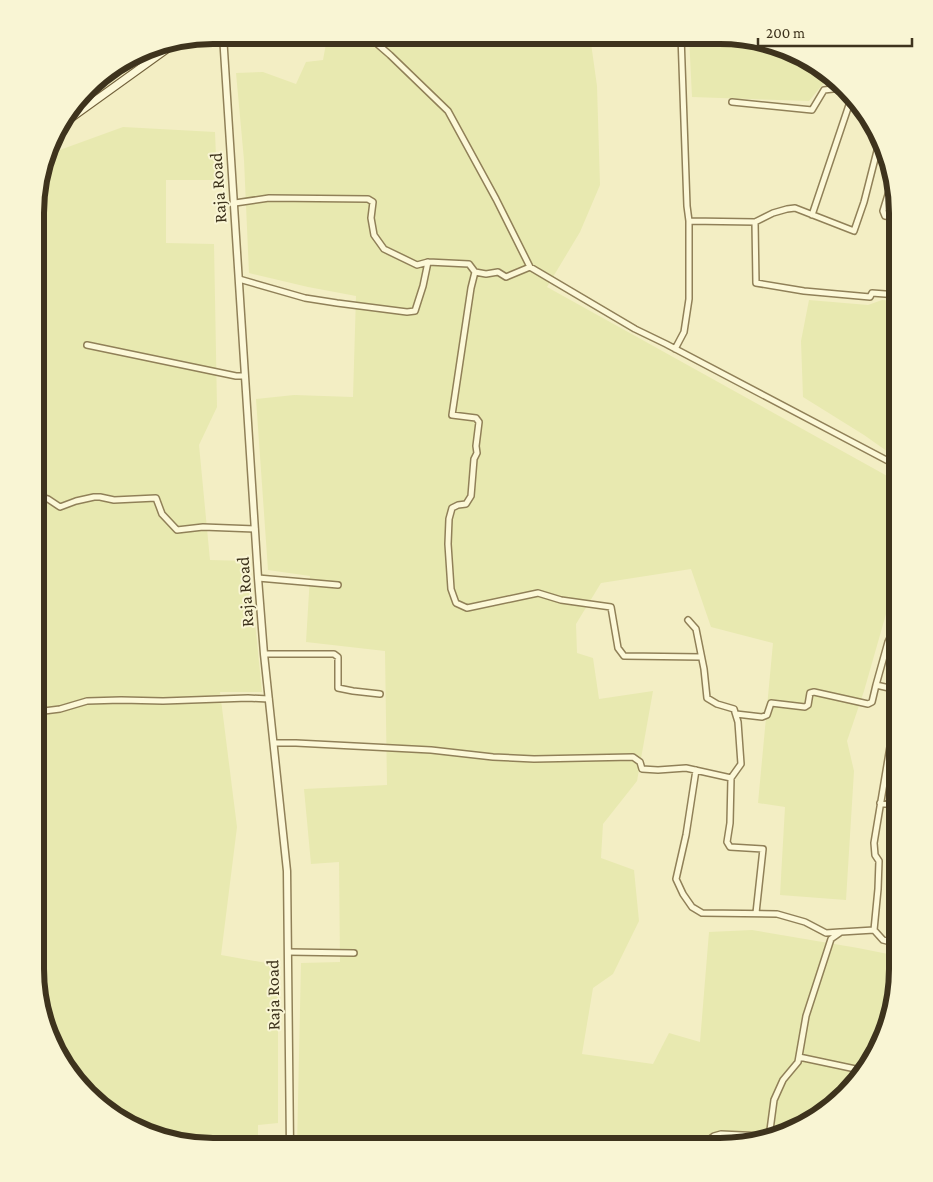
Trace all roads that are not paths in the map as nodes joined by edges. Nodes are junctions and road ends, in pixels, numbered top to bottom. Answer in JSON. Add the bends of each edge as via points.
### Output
{"nodes":[{"id":1,"x":224,"y":44,"type":"edge"},
{"id":2,"x":377,"y":44,"type":"edge"},
{"id":3,"x":681,"y":44,"type":"edge"},
{"id":4,"x":163,"y":52,"type":"edge"},
{"id":5,"x":836,"y":89,"type":"edge"},
{"id":6,"x":732,"y":102,"type":"dead end"},
{"id":7,"x":849,"y":104,"type":"edge"},
{"id":8,"x":75,"y":115,"type":"edge"},
{"id":9,"x":877,"y":151,"type":"edge"},
{"id":10,"x":888,"y":194,"type":"edge"},
{"id":11,"x":235,"y":203,"type":"junction"},
{"id":12,"x":812,"y":216,"type":"junction"},
{"id":13,"x":889,"y":217,"type":"edge"},
{"id":14,"x":689,"y":221,"type":"junction"},
{"id":15,"x":755,"y":222,"type":"junction"},
{"id":16,"x":428,"y":262,"type":"junction"},
{"id":17,"x":530,"y":267,"type":"junction"},
{"id":18,"x":475,"y":272,"type":"junction"},
{"id":19,"x":240,"y":279,"type":"junction"},
{"id":20,"x":889,"y":294,"type":"edge"},
{"id":21,"x":87,"y":344,"type":"dead end"},
{"id":22,"x":675,"y":349,"type":"junction"},
{"id":23,"x":245,"y":376,"type":"junction"},
{"id":24,"x":889,"y":461,"type":"edge"},
{"id":25,"x":44,"y":499,"type":"edge"},
{"id":26,"x":255,"y":529,"type":"junction"},
{"id":27,"x":258,"y":578,"type":"junction"},
{"id":28,"x":338,"y":585,"type":"dead end"},
{"id":29,"x":688,"y":620,"type":"dead end"},
{"id":30,"x":889,"y":640,"type":"edge"},
{"id":31,"x":264,"y":654,"type":"junction"},
{"id":32,"x":701,"y":657,"type":"junction"},
{"id":33,"x":876,"y":686,"type":"junction"},
{"id":34,"x":889,"y":688,"type":"edge"},
{"id":35,"x":380,"y":694,"type":"dead end"},
{"id":36,"x":269,"y":699,"type":"junction"},
{"id":37,"x":44,"y":711,"type":"edge"},
{"id":38,"x":736,"y":714,"type":"junction"},
{"id":39,"x":274,"y":743,"type":"junction"},
{"id":40,"x":889,"y":752,"type":"edge"},
{"id":41,"x":696,"y":770,"type":"junction"},
{"id":42,"x":731,"y":778,"type":"junction"},
{"id":43,"x":880,"y":803,"type":"junction"},
{"id":44,"x":889,"y":804,"type":"edge"},
{"id":45,"x":756,"y":913,"type":"junction"},
{"id":46,"x":874,"y":930,"type":"junction"},
{"id":47,"x":840,"y":932,"type":"junction"},
{"id":48,"x":889,"y":942,"type":"edge"},
{"id":49,"x":288,"y":952,"type":"junction"},
{"id":50,"x":354,"y":953,"type":"dead end"},
{"id":51,"x":799,"y":1057,"type":"junction"},
{"id":52,"x":856,"y":1069,"type":"edge"},
{"id":53,"x":770,"y":1130,"type":"edge"},
{"id":54,"x":750,"y":1135,"type":"edge"},
{"id":55,"x":290,"y":1138,"type":"edge"},
{"id":56,"x":711,"y":1138,"type":"edge"}],
"edges":[{"from":1,"to":11,"type":"street","name":"Raja Road"},
{"from":2,"to":17,"type":"street","via":[[448,111]]},
{"from":3,"to":14,"type":"street"},
{"from":4,"to":8,"type":"main road"},
{"from":5,"to":6,"type":"street","via":[[824,90],[812,110]]},
{"from":7,"to":12,"type":"street"},
{"from":9,"to":12,"type":"street","via":[[854,231]]},
{"from":10,"to":13,"type":"street","via":[[883,211]]},
{"from":11,"to":16,"type":"street","via":[[269,198],[368,199],[373,202],[374,235],[384,249],[418,265]]},
{"from":11,"to":19,"type":"street","name":"Raja Road"},
{"from":12,"to":15,"type":"street","via":[[794,208]]},
{"from":14,"to":15,"type":"street"},
{"from":14,"to":22,"type":"street","via":[[689,299],[684,332]]},
{"from":15,"to":20,"type":"street","via":[[756,283],[870,297],[872,293]]},
{"from":16,"to":18,"type":"street","via":[[469,264]]},
{"from":16,"to":19,"type":"street","via":[[415,311],[407,312],[305,298]]},
{"from":17,"to":18,"type":"street","via":[[506,277],[498,272]]},
{"from":17,"to":22,"type":"street"},
{"from":18,"to":32,"type":"street","via":[[452,415],[476,418],[479,422],[471,496],[466,504],[452,508],[450,519],[451,589],[456,603],[467,608],[538,593],[561,600],[611,607],[618,648],[624,656]]},
{"from":19,"to":23,"type":"street","name":"Raja Road"},
{"from":21,"to":23,"type":"street"},
{"from":22,"to":24,"type":"street"},
{"from":23,"to":26,"type":"street","name":"Raja Road"},
{"from":25,"to":26,"type":"street","via":[[60,507],[94,497],[114,500],[156,498],[162,514],[176,530]]},
{"from":26,"to":27,"type":"street","name":"Raja Road"},
{"from":27,"to":28,"type":"street"},
{"from":27,"to":31,"type":"street","name":"Raja Road"},
{"from":29,"to":32,"type":"street","via":[[696,629]]},
{"from":30,"to":33,"type":"street"},
{"from":31,"to":35,"type":"street","via":[[334,654],[338,657],[338,688]]},
{"from":31,"to":36,"type":"street","name":"Raja Road"},
{"from":32,"to":38,"type":"street","via":[[707,698],[734,709]]},
{"from":33,"to":34,"type":"street"},
{"from":33,"to":38,"type":"street","via":[[872,702],[868,704],[814,692],[810,693],[805,707],[771,703],[767,716]]},
{"from":36,"to":37,"type":"street","via":[[87,701]]},
{"from":36,"to":39,"type":"street","name":"Raja Road"},
{"from":38,"to":42,"type":"street","via":[[741,764]]},
{"from":39,"to":41,"type":"street","via":[[431,750],[534,759],[633,757],[640,762],[642,769]]},
{"from":39,"to":49,"type":"street","name":"Raja Road","via":[[287,871]]},
{"from":40,"to":43,"type":"street"},
{"from":41,"to":42,"type":"street"},
{"from":41,"to":45,"type":"street","via":[[676,879],[692,907],[702,913]]},
{"from":42,"to":45,"type":"street","via":[[727,842],[730,847],[763,849]]},
{"from":43,"to":44,"type":"street"},
{"from":43,"to":46,"type":"street","via":[[874,843],[879,861]]},
{"from":45,"to":47,"type":"street","via":[[777,914],[805,922],[826,933]]},
{"from":46,"to":47,"type":"street"},
{"from":46,"to":48,"type":"street"},
{"from":47,"to":51,"type":"street","via":[[831,939],[806,1016]]},
{"from":49,"to":50,"type":"street"},
{"from":49,"to":55,"type":"street","name":"Raja Road"},
{"from":51,"to":52,"type":"street"},
{"from":51,"to":53,"type":"street","via":[[774,1100]]},
{"from":54,"to":56,"type":"street","via":[[721,1134]]}]}
